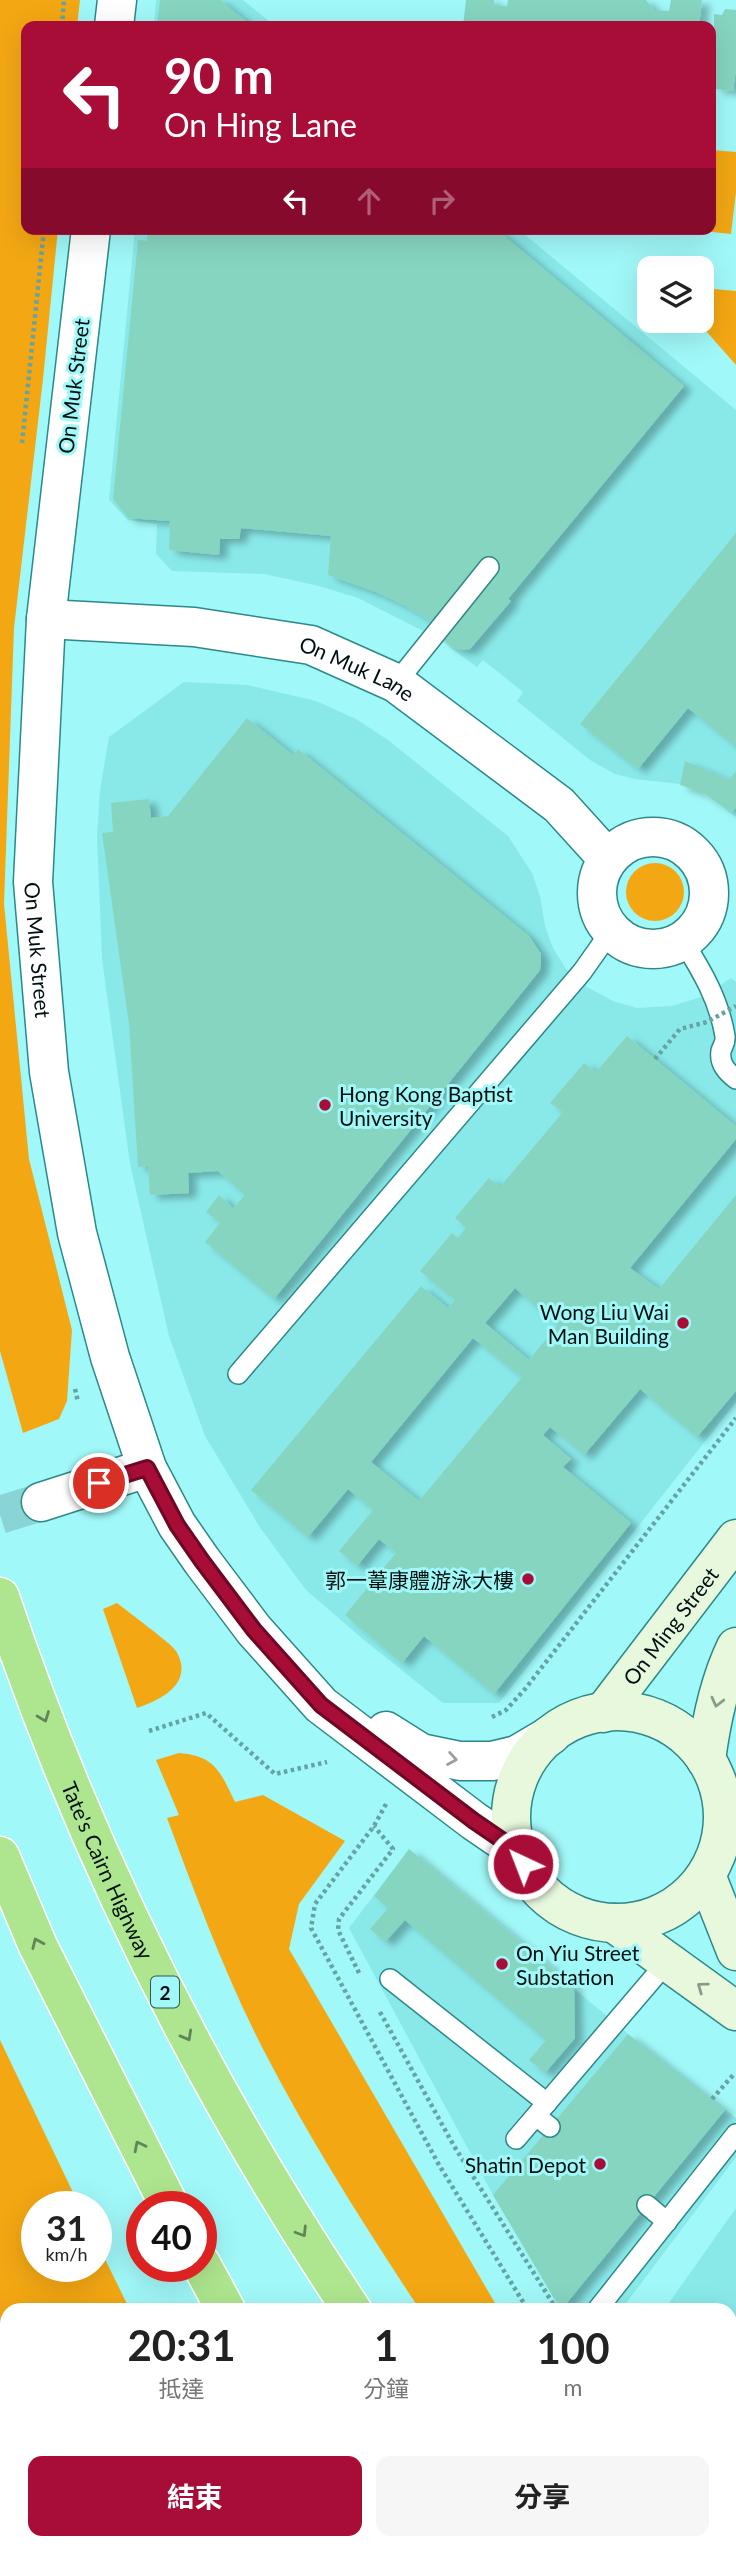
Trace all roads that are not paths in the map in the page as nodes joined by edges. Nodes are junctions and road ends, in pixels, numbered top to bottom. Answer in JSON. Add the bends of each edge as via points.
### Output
{"nodes":[{"id":1,"x":117,"y":0,"type":"edge"},
{"id":2,"x":115,"y":21,"type":"edge"},
{"id":3,"x":90,"y":235,"type":"edge"},
{"id":4,"x":489,"y":567,"type":"dead end"},
{"id":5,"x":46,"y":619,"type":"junction"},
{"id":6,"x":396,"y":682,"type":"junction"},
{"id":7,"x":608,"y":859,"type":"junction"},
{"id":8,"x":611,"y":931,"type":"junction"},
{"id":9,"x":682,"y":941,"type":"junction"},
{"id":10,"x":736,"y":1079,"type":"edge"},
{"id":11,"x":239,"y":1374,"type":"dead end"},
{"id":12,"x":147,"y":1468,"type":"junction"},
{"id":13,"x":41,"y":1502,"type":"tunnel mouth"},
{"id":14,"x":736,"y":1539,"type":"edge"},
{"id":15,"x":0,"y":1597,"type":"edge"},
{"id":16,"x":254,"y":1630,"type":"junction"},
{"id":17,"x":736,"y":1647,"type":"edge"},
{"id":18,"x":603,"y":1713,"type":"junction"},
{"id":19,"x":551,"y":1735,"type":"junction"},
{"id":20,"x":706,"y":1760,"type":"junction"},
{"id":21,"x":515,"y":1849,"type":"junction"},
{"id":22,"x":0,"y":1856,"type":"edge"},
{"id":23,"x":706,"y":1875,"type":"junction"},
{"id":24,"x":614,"y":1923,"type":"junction"},
{"id":25,"x":736,"y":1951,"type":"edge"},
{"id":26,"x":667,"y":1962,"type":"junction"},
{"id":27,"x":390,"y":1979,"type":"dead end"},
{"id":28,"x":736,"y":2011,"type":"edge"},
{"id":29,"x":545,"y":2115,"type":"junction"},
{"id":30,"x":736,"y":2134,"type":"edge"},
{"id":31,"x":516,"y":2140,"type":"dead end"},
{"id":32,"x":162,"y":2191,"type":"edge"},
{"id":33,"x":647,"y":2205,"type":"dead end"},
{"id":34,"x":667,"y":2222,"type":"junction"},
{"id":35,"x":211,"y":2282,"type":"edge"},
{"id":36,"x":222,"y":2303,"type":"edge"},
{"id":37,"x":348,"y":2303,"type":"edge"},
{"id":38,"x":603,"y":2303,"type":"edge"}],
"edges":[{"from":1,"to":2,"type":"street"},
{"from":3,"to":5,"type":"street","name":"On Muk Street"},
{"from":4,"to":6,"type":"lane"},
{"from":5,"to":6,"type":"street","name":"On Muk Lane","via":[[194,627],[310,645]]},
{"from":5,"to":12,"type":"street","name":"On Muk Street","via":[[33,882],[49,1072],[77,1233],[110,1357]]},
{"from":6,"to":7,"type":"street","name":"On Muk Lane","via":[[559,805]]},
{"from":7,"to":8,"type":"street","via":[[596,895],[600,914]]},
{"from":7,"to":9,"type":"street","via":[[621,846],[656,836],[689,849],[701,862],[710,896],[706,914]]},
{"from":8,"to":9,"type":"street","via":[[644,949],[664,949]]},
{"from":8,"to":11,"type":"lane","via":[[582,972]]},
{"from":9,"to":10,"type":"lane","via":[[708,981],[726,1039],[721,1060]]},
{"from":12,"to":13,"type":"street"},
{"from":12,"to":16,"type":"street","name":"On Muk Street","via":[[177,1525]]},
{"from":14,"to":18,"type":"street","name":"On Ming Street"},
{"from":15,"to":37,"type":"highway","name":"Tate's Cairn Highway","number":"2","one_way":true,"via":[[61,1762],[175,2013],[229,2112]]},
{"from":16,"to":19,"type":"street","name":"On Muk Street","one_way":true,"via":[[321,1688],[421,1753],[460,1761],[492,1761],[517,1755]]},
{"from":16,"to":21,"type":"street","name":"On Muk Street","via":[[321,1705]]},
{"from":17,"to":20,"type":"street","one_way":true,"via":[[725,1669]]},
{"from":18,"to":19,"type":"street","name":"On Ming Street","via":[[562,1726]]},
{"from":18,"to":20,"type":"street","name":"On Ming Street","via":[[633,1713],[662,1721],[687,1738]]},
{"from":19,"to":21,"type":"street","name":"On Ming Street","via":[[518,1777],[510,1825]]},
{"from":20,"to":23,"type":"street","name":"On Ming Street","via":[[720,1791],[723,1825],[718,1851]]},
{"from":21,"to":24,"type":"street","name":"On Ming Street","via":[[530,1878],[552,1902],[582,1917]]},
{"from":32,"to":22,"type":"highway","one_way":true,"via":[[38,1946]]},
{"from":23,"to":24,"type":"street","name":"On Ming Street","via":[[690,1896],[667,1911],[642,1921]]},
{"from":23,"to":25,"type":"street"},
{"from":24,"to":26,"type":"street"},
{"from":28,"to":26,"type":"street","one_way":true},
{"from":26,"to":29,"type":"lane"},
{"from":27,"to":29,"type":"lane"},
{"from":29,"to":31,"type":"lane"},
{"from":30,"to":34,"type":"lane"},
{"from":33,"to":34,"type":"lane"},
{"from":34,"to":38,"type":"lane"},
{"from":35,"to":36,"type":"highway"}]}
